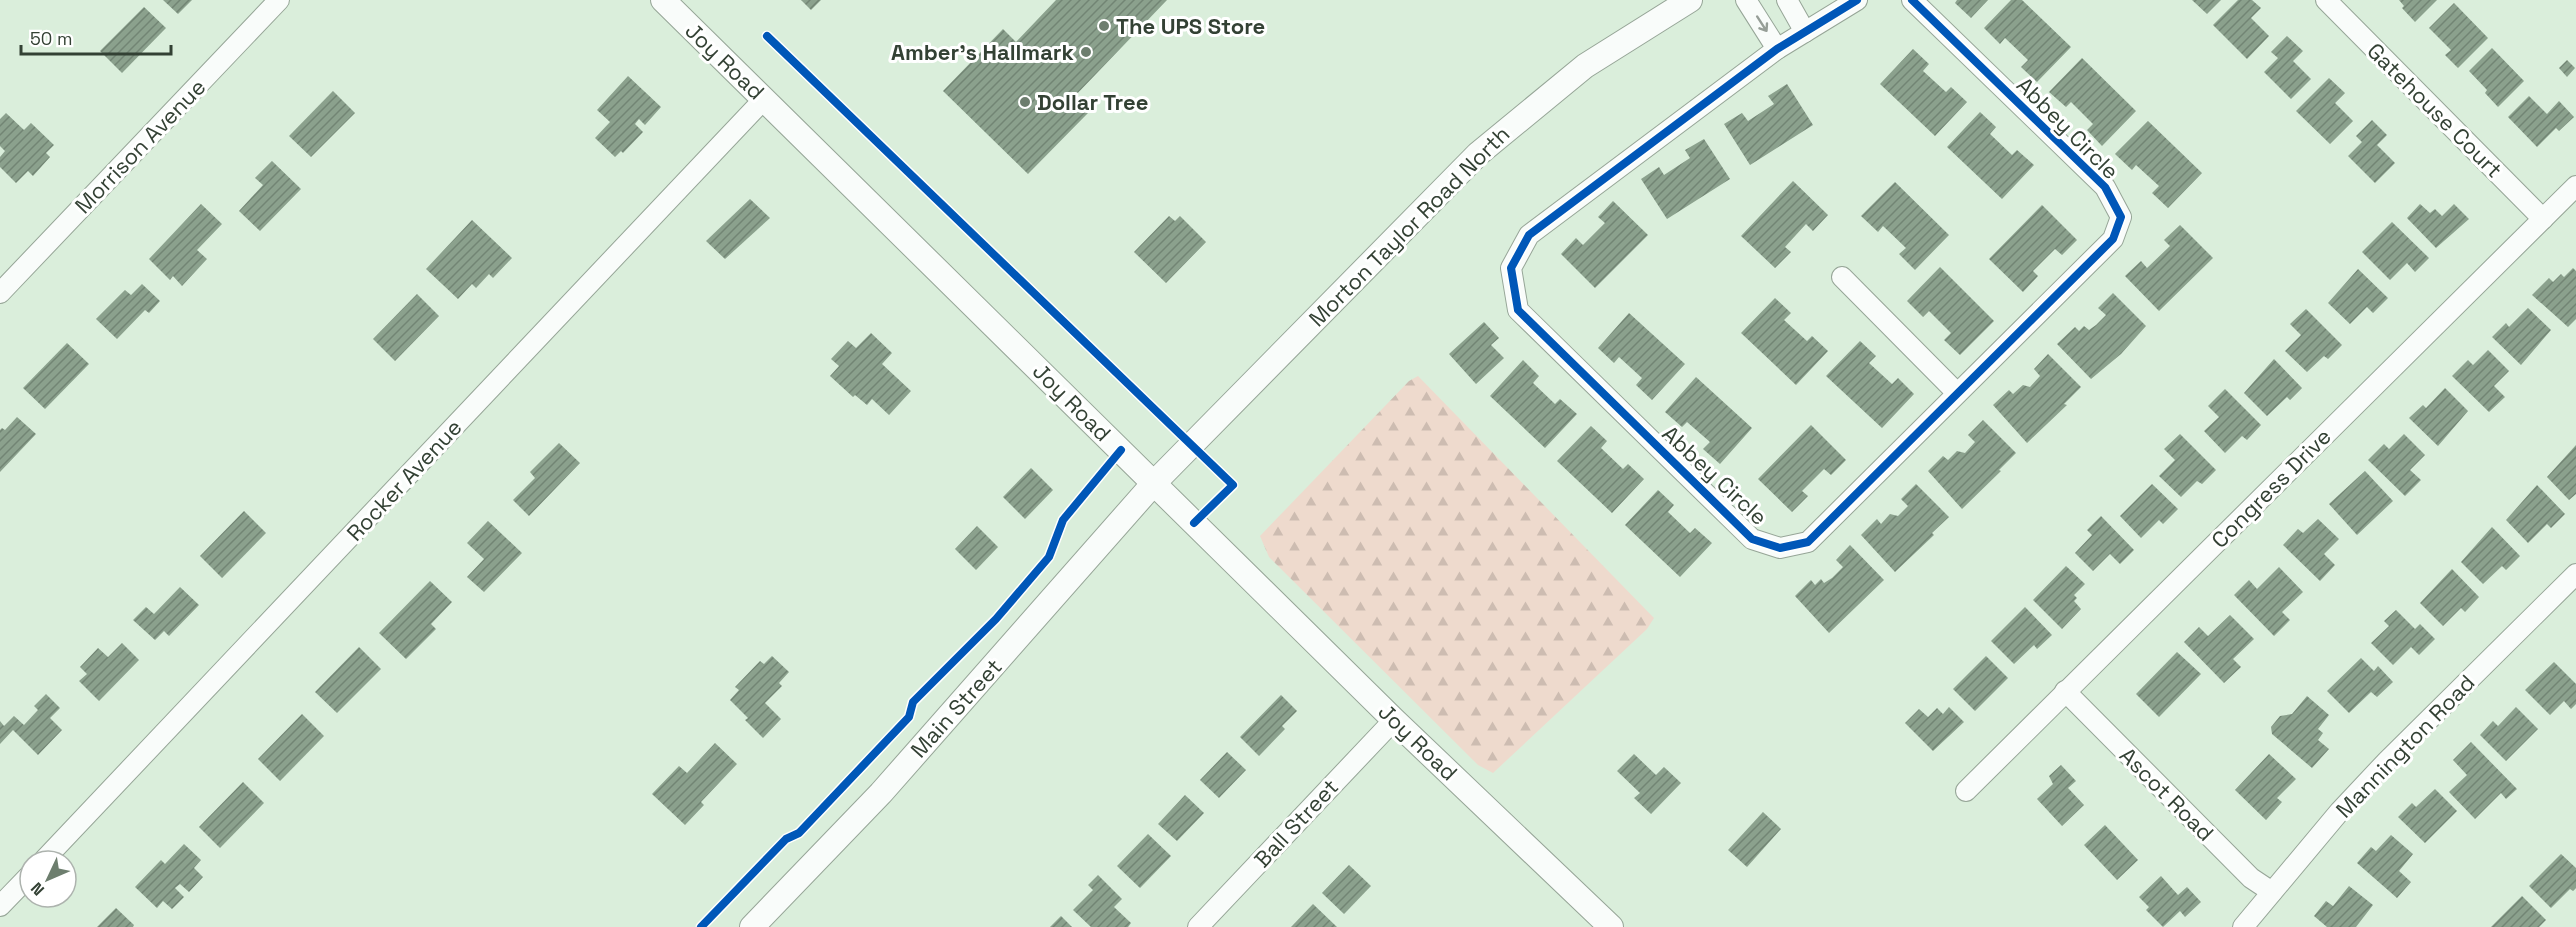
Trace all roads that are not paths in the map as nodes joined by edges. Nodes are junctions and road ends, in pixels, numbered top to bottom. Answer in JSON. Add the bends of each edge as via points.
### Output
{"nodes":[{"id":1,"x":279,"y":0,"type":"edge"},
{"id":2,"x":663,"y":0,"type":"edge"},
{"id":3,"x":1690,"y":0,"type":"edge"},
{"id":4,"x":1746,"y":0,"type":"edge"},
{"id":5,"x":1787,"y":0,"type":"edge"},
{"id":6,"x":1857,"y":0,"type":"edge"},
{"id":7,"x":1912,"y":0,"type":"edge"},
{"id":8,"x":2326,"y":0,"type":"edge"},
{"id":9,"x":1805,"y":32,"type":"junction"},
{"id":10,"x":1778,"y":49,"type":"junction"},
{"id":11,"x":764,"y":99,"type":"junction"},
{"id":12,"x":2576,"y":186,"type":"edge"},
{"id":13,"x":2543,"y":219,"type":"junction"},
{"id":14,"x":1842,"y":277,"type":"dead end"},
{"id":15,"x":0,"y":293,"type":"edge"},
{"id":16,"x":1957,"y":393,"type":"junction"},
{"id":17,"x":1154,"y":483,"type":"junction"},
{"id":18,"x":2576,"y":574,"type":"edge"},
{"id":19,"x":2066,"y":692,"type":"junction"},
{"id":20,"x":1394,"y":720,"type":"junction"},
{"id":21,"x":1966,"y":791,"type":"dead end"},
{"id":22,"x":54,"y":849,"type":"edge"},
{"id":23,"x":18,"y":887,"type":"edge"},
{"id":24,"x":2272,"y":892,"type":"junction"},
{"id":25,"x":0,"y":906,"type":"edge"},
{"id":26,"x":752,"y":927,"type":"edge"},
{"id":27,"x":1198,"y":927,"type":"edge"},
{"id":28,"x":1611,"y":927,"type":"edge"},
{"id":29,"x":2243,"y":927,"type":"edge"}],
"edges":[{"from":1,"to":15,"type":"street","name":"Morrison Avenue"},
{"from":2,"to":11,"type":"street","name":"Joy Road"},
{"from":3,"to":17,"type":"street","name":"Morton Taylor Road North","via":[[1585,66],[1486,146]]},
{"from":4,"to":10,"type":"street","one_way":true},
{"from":5,"to":9,"type":"street"},
{"from":6,"to":9,"type":"street","name":"Abbey Circle"},
{"from":7,"to":16,"type":"street","name":"Abbey Circle","via":[[2105,187],[2121,217],[2113,239]]},
{"from":8,"to":13,"type":"street","name":"Gatehouse Court"},
{"from":9,"to":10,"type":"street","name":"Abbey Circle"},
{"from":10,"to":16,"type":"street","name":"Abbey Circle","via":[[1529,235],[1511,268],[1518,310],[1752,539],[1780,548],[1808,542]]},
{"from":11,"to":17,"type":"street","name":"Joy Road"},
{"from":11,"to":22,"type":"street","name":"Rocker Avenue"},
{"from":12,"to":13,"type":"street","name":"Congress Drive"},
{"from":13,"to":19,"type":"street","name":"Congress Drive"},
{"from":14,"to":16,"type":"street"},
{"from":17,"to":20,"type":"street","name":"Joy Road"},
{"from":17,"to":26,"type":"street","name":"Main Street","via":[[881,793]]},
{"from":18,"to":24,"type":"street","name":"Mannington Road","via":[[2387,761]]},
{"from":19,"to":21,"type":"street","name":"Congress Drive"},
{"from":19,"to":24,"type":"street","name":"Ascot Road","via":[[2251,878]]},
{"from":20,"to":27,"type":"street","name":"Ball Street"},
{"from":20,"to":28,"type":"street","name":"Joy Road"},
{"from":23,"to":25,"type":"street"},
{"from":24,"to":29,"type":"street","name":"Mannington Road"}]}
